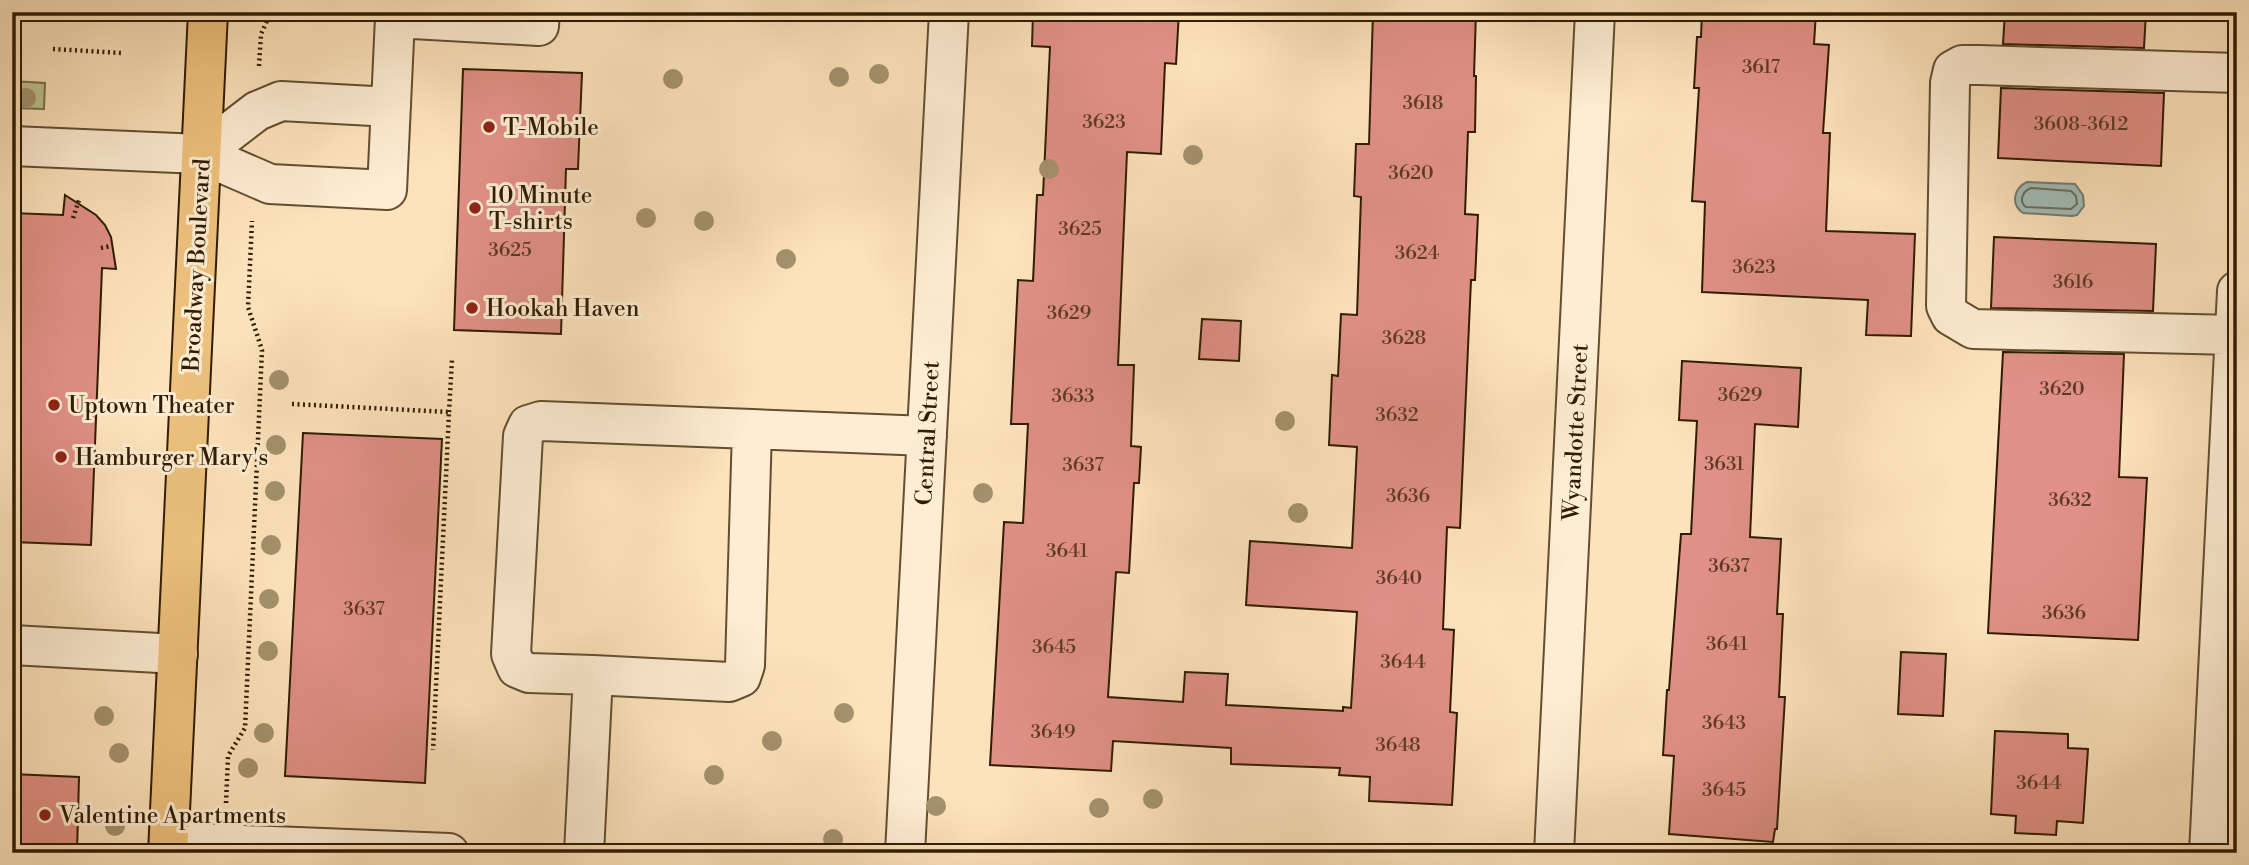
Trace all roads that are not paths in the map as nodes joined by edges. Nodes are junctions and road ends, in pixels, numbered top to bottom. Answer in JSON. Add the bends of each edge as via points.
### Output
{"nodes":[{"id":1,"x":208,"y":12,"type":"edge"},
{"id":2,"x":540,"y":12,"type":"edge"},
{"id":3,"x":949,"y":12,"type":"edge"},
{"id":4,"x":1595,"y":12,"type":"edge"},
{"id":5,"x":2237,"y":73,"type":"edge"},
{"id":6,"x":391,"y":107,"type":"junction"},
{"id":7,"x":12,"y":146,"type":"edge"},
{"id":8,"x":201,"y":154,"type":"junction"},
{"id":9,"x":2237,"y":291,"type":"edge"},
{"id":10,"x":2235,"y":335,"type":"junction"},
{"id":11,"x":752,"y":429,"type":"junction"},
{"id":12,"x":927,"y":436,"type":"junction"},
{"id":13,"x":12,"y":645,"type":"edge"},
{"id":14,"x":178,"y":654,"type":"junction"},
{"id":15,"x":593,"y":675,"type":"junction"},
{"id":16,"x":168,"y":847,"type":"edge"},
{"id":17,"x":449,"y":853,"type":"edge"},
{"id":18,"x":584,"y":853,"type":"edge"},
{"id":19,"x":905,"y":853,"type":"edge"},
{"id":20,"x":1554,"y":853,"type":"edge"},
{"id":21,"x":2209,"y":853,"type":"edge"}],
"edges":[{"from":1,"to":8,"type":"main road","name":"Broadway Boulevard"},
{"from":2,"to":6,"type":"street","via":[[539,26],[395,18]]},
{"from":3,"to":12,"type":"street","name":"Central Street"},
{"from":4,"to":20,"type":"street","name":"Wyandotte Street"},
{"from":5,"to":10,"type":"street","via":[[1979,65],[1954,70],[1950,83],[1946,306],[1951,316],[1973,328]]},
{"from":6,"to":8,"type":"street","via":[[281,102],[257,111]]},
{"from":6,"to":8,"type":"street","via":[[387,190],[270,184]]},
{"from":7,"to":8,"type":"street"},
{"from":8,"to":14,"type":"main road","name":"Broadway Boulevard"},
{"from":9,"to":10,"type":"street"},
{"from":10,"to":21,"type":"street"},
{"from":11,"to":12,"type":"street"},
{"from":11,"to":15,"type":"street","via":[[741,677],[729,682]]},
{"from":11,"to":15,"type":"street","via":[[541,421],[528,425],[523,436],[511,654],[517,668],[529,673]]},
{"from":12,"to":19,"type":"street","name":"Central Street"},
{"from":13,"to":14,"type":"street"},
{"from":14,"to":16,"type":"main road","name":"Broadway Boulevard"},
{"from":15,"to":18,"type":"street"},
{"from":16,"to":17,"type":"street"}]}
